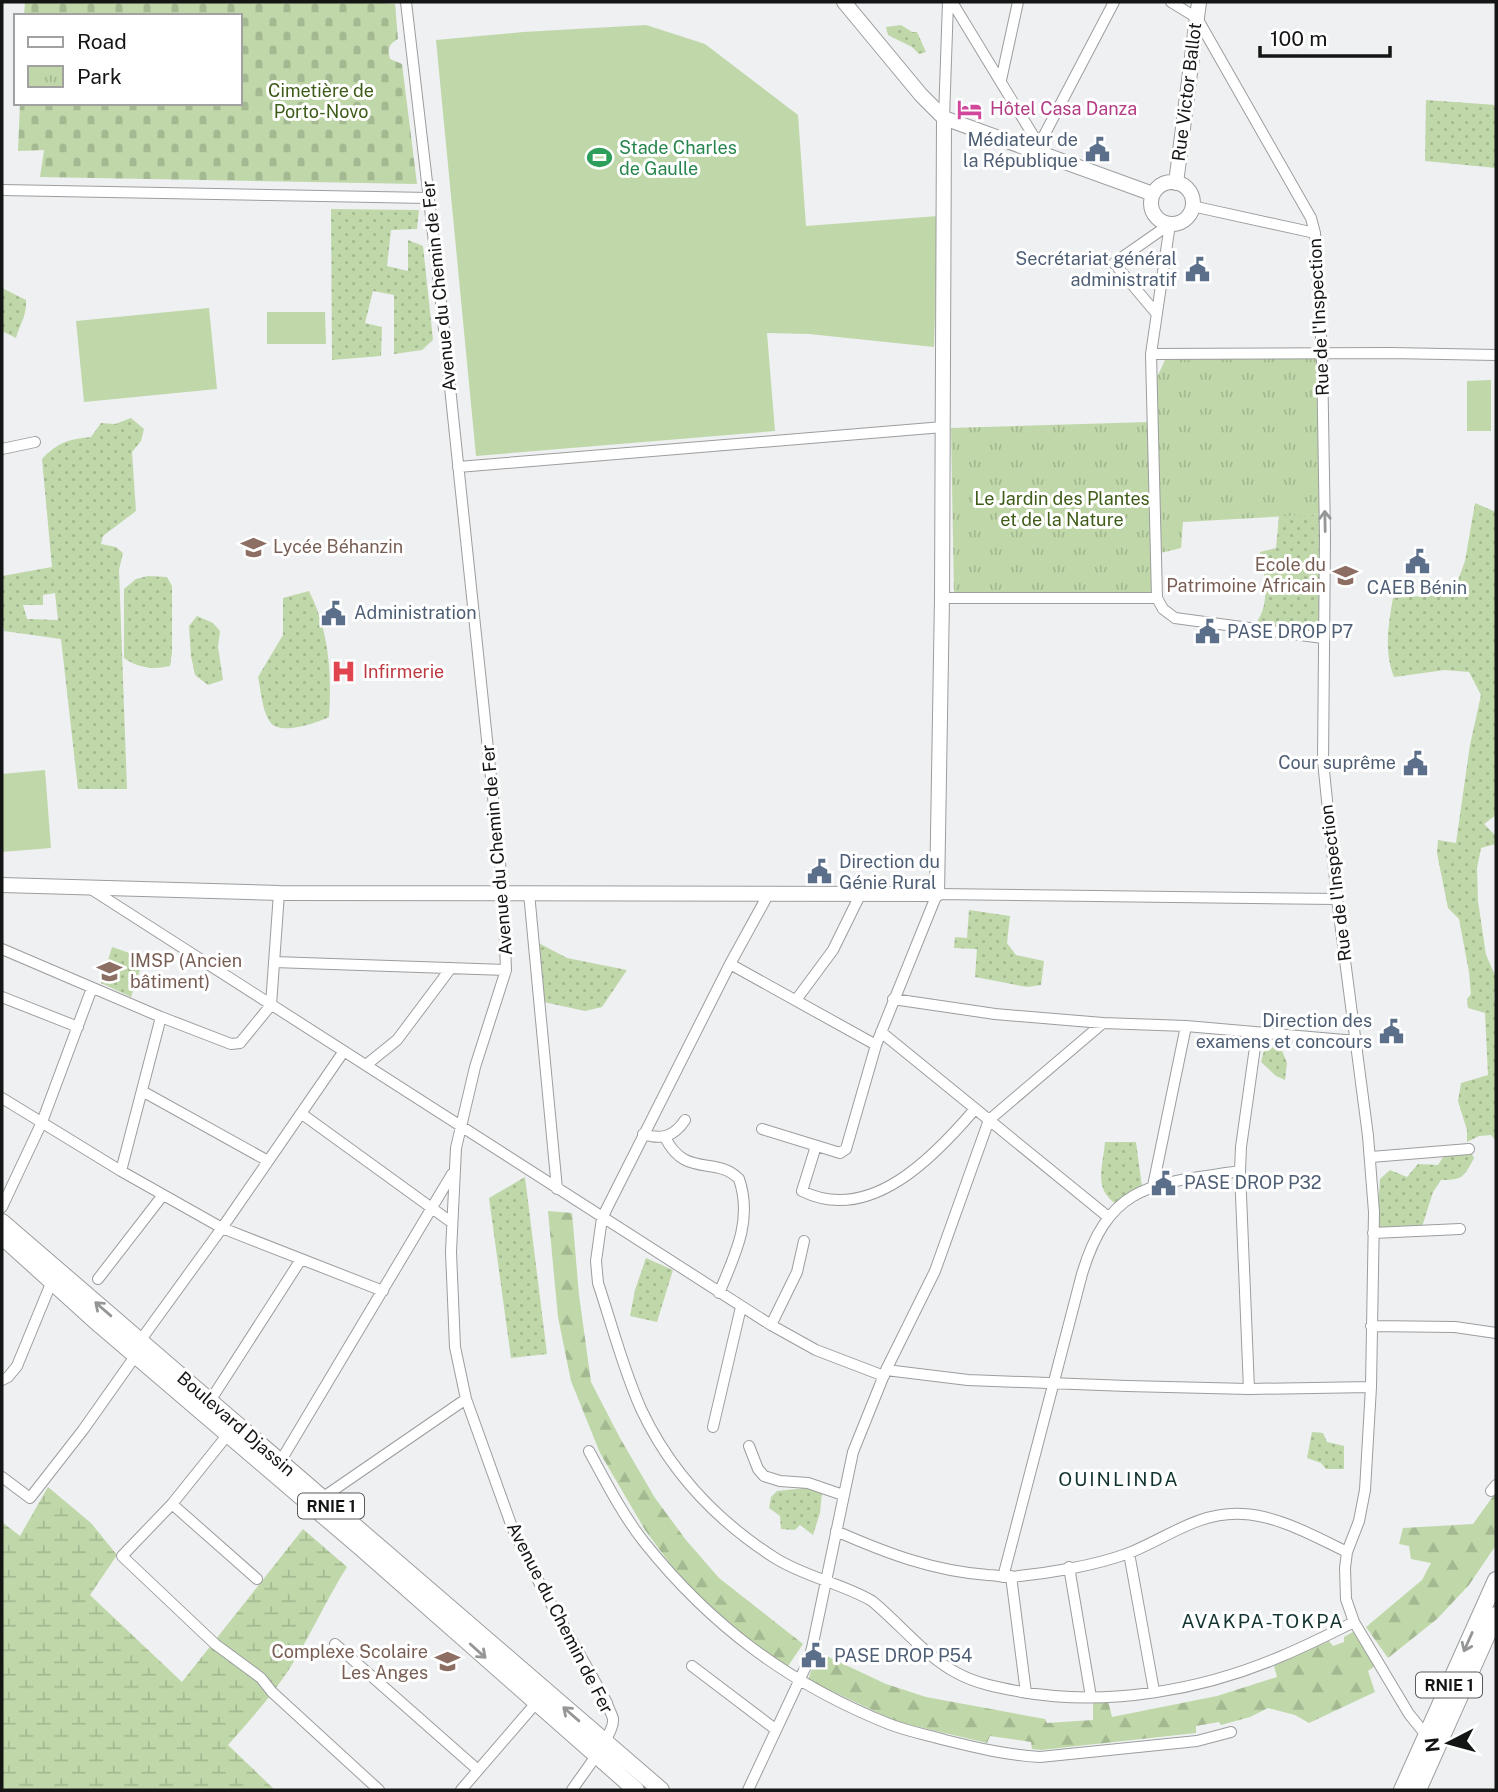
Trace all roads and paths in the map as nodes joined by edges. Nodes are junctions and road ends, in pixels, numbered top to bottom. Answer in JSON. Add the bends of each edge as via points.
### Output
{"nodes":[{"id":1,"x":406,"y":2,"type":"edge"},
{"id":2,"x":844,"y":2,"type":"edge"},
{"id":3,"x":950,"y":2,"type":"edge"},
{"id":4,"x":1018,"y":2,"type":"edge"},
{"id":5,"x":1114,"y":2,"type":"edge"},
{"id":6,"x":1171,"y":2,"type":"edge"},
{"id":7,"x":1199,"y":2,"type":"edge"},
{"id":8,"x":1197,"y":18,"type":"junction"},
{"id":9,"x":1001,"y":80,"type":"junction"},
{"id":10,"x":944,"y":118,"type":"junction"},
{"id":11,"x":1039,"y":149,"type":"junction"},
{"id":12,"x":1176,"y":183,"type":"junction"},
{"id":13,"x":2,"y":190,"type":"edge"},
{"id":14,"x":1153,"y":194,"type":"junction"},
{"id":15,"x":429,"y":198,"type":"junction"},
{"id":16,"x":1192,"y":206,"type":"junction"},
{"id":17,"x":1170,"y":224,"type":"junction"},
{"id":18,"x":1315,"y":233,"type":"junction"},
{"id":19,"x":1156,"y":313,"type":"junction"},
{"id":20,"x":1151,"y":354,"type":"junction"},
{"id":21,"x":1322,"y":354,"type":"junction"},
{"id":22,"x":1496,"y":355,"type":"edge"},
{"id":23,"x":943,"y":427,"type":"junction"},
{"id":24,"x":35,"y":442,"type":"dead end"},
{"id":25,"x":2,"y":449,"type":"edge"},
{"id":26,"x":458,"y":467,"type":"junction"},
{"id":27,"x":942,"y":598,"type":"junction"},
{"id":28,"x":1157,"y":598,"type":"junction"},
{"id":29,"x":1323,"y":638,"type":"junction"},
{"id":30,"x":2,"y":885,"type":"edge"},
{"id":31,"x":90,"y":890,"type":"junction"},
{"id":32,"x":503,"y":892,"type":"junction"},
{"id":33,"x":279,"y":893,"type":"junction"},
{"id":34,"x":529,"y":893,"type":"junction"},
{"id":35,"x":769,"y":893,"type":"junction"},
{"id":36,"x":861,"y":893,"type":"junction"},
{"id":37,"x":937,"y":894,"type":"junction"},
{"id":38,"x":1337,"y":899,"type":"junction"},
{"id":39,"x":2,"y":949,"type":"edge"},
{"id":40,"x":274,"y":962,"type":"junction"},
{"id":41,"x":730,"y":964,"type":"junction"},
{"id":42,"x":451,"y":968,"type":"junction"},
{"id":43,"x":506,"y":970,"type":"junction"},
{"id":44,"x":92,"y":988,"type":"junction"},
{"id":45,"x":2,"y":997,"type":"edge"},
{"id":46,"x":893,"y":999,"type":"junction"},
{"id":47,"x":796,"y":1000,"type":"junction"},
{"id":48,"x":271,"y":1005,"type":"junction"},
{"id":49,"x":161,"y":1017,"type":"junction"},
{"id":50,"x":1103,"y":1023,"type":"junction"},
{"id":51,"x":1186,"y":1026,"type":"junction"},
{"id":52,"x":78,"y":1027,"type":"junction"},
{"id":53,"x":881,"y":1032,"type":"junction"},
{"id":54,"x":1257,"y":1033,"type":"junction"},
{"id":55,"x":1356,"y":1041,"type":"junction"},
{"id":56,"x":876,"y":1045,"type":"junction"},
{"id":57,"x":344,"y":1051,"type":"junction"},
{"id":58,"x":366,"y":1065,"type":"junction"},
{"id":59,"x":142,"y":1091,"type":"junction"},
{"id":60,"x":2,"y":1098,"type":"edge"},
{"id":61,"x":975,"y":1109,"type":"junction"},
{"id":62,"x":302,"y":1114,"type":"junction"},
{"id":63,"x":989,"y":1120,"type":"junction"},
{"id":64,"x":685,"y":1121,"type":"dead end"},
{"id":65,"x":42,"y":1122,"type":"junction"},
{"id":66,"x":460,"y":1125,"type":"junction"},
{"id":67,"x":762,"y":1129,"type":"dead end"},
{"id":68,"x":643,"y":1134,"type":"junction"},
{"id":69,"x":665,"y":1137,"type":"junction"},
{"id":70,"x":816,"y":1146,"type":"junction"},
{"id":71,"x":1469,"y":1149,"type":"dead end"},
{"id":72,"x":1371,"y":1157,"type":"junction"},
{"id":73,"x":268,"y":1161,"type":"junction"},
{"id":74,"x":121,"y":1171,"type":"junction"},
{"id":75,"x":1240,"y":1171,"type":"junction"},
{"id":76,"x":454,"y":1172,"type":"junction"},
{"id":77,"x":1153,"y":1186,"type":"junction"},
{"id":78,"x":557,"y":1189,"type":"junction"},
{"id":79,"x":163,"y":1195,"type":"junction"},
{"id":80,"x":2,"y":1207,"type":"edge"},
{"id":81,"x":433,"y":1208,"type":"junction"},
{"id":82,"x":1107,"y":1216,"type":"junction"},
{"id":83,"x":601,"y":1218,"type":"junction"},
{"id":84,"x":2,"y":1222,"type":"edge"},
{"id":85,"x":451,"y":1222,"type":"junction"},
{"id":86,"x":222,"y":1228,"type":"junction"},
{"id":87,"x":1460,"y":1229,"type":"dead end"},
{"id":88,"x":1373,"y":1233,"type":"junction"},
{"id":89,"x":2,"y":1236,"type":"edge"},
{"id":90,"x":804,"y":1241,"type":"dead end"},
{"id":91,"x":300,"y":1261,"type":"junction"},
{"id":92,"x":98,"y":1279,"type":"dead end"},
{"id":93,"x":52,"y":1281,"type":"junction"},
{"id":94,"x":383,"y":1291,"type":"junction"},
{"id":95,"x":719,"y":1293,"type":"junction"},
{"id":96,"x":741,"y":1307,"type":"junction"},
{"id":97,"x":771,"y":1325,"type":"junction"},
{"id":98,"x":1371,"y":1326,"type":"junction"},
{"id":99,"x":1496,"y":1334,"type":"edge"},
{"id":100,"x":138,"y":1348,"type":"junction"},
{"id":101,"x":885,"y":1373,"type":"junction"},
{"id":102,"x":2,"y":1380,"type":"edge"},
{"id":103,"x":1052,"y":1382,"type":"junction"},
{"id":104,"x":1371,"y":1387,"type":"junction"},
{"id":105,"x":1249,"y":1389,"type":"junction"},
{"id":106,"x":466,"y":1399,"type":"junction"},
{"id":107,"x":210,"y":1401,"type":"junction"},
{"id":108,"x":713,"y":1427,"type":"dead end"},
{"id":109,"x":229,"y":1433,"type":"junction"},
{"id":110,"x":749,"y":1446,"type":"dead end"},
{"id":111,"x":589,"y":1451,"type":"dead end"},
{"id":112,"x":280,"y":1462,"type":"junction"},
{"id":113,"x":2,"y":1477,"type":"edge"},
{"id":114,"x":843,"y":1495,"type":"junction"},
{"id":115,"x":322,"y":1498,"type":"junction"},
{"id":116,"x":172,"y":1504,"type":"junction"},
{"id":117,"x":836,"y":1531,"type":"junction"},
{"id":118,"x":1347,"y":1552,"type":"junction"},
{"id":119,"x":1129,"y":1553,"type":"junction"},
{"id":120,"x":1069,"y":1567,"type":"junction"},
{"id":121,"x":1007,"y":1577,"type":"junction"},
{"id":122,"x":257,"y":1579,"type":"dead end"},
{"id":123,"x":1496,"y":1580,"type":"edge"},
{"id":124,"x":825,"y":1582,"type":"junction"},
{"id":125,"x":1496,"y":1615,"type":"edge"},
{"id":126,"x":1357,"y":1627,"type":"junction"},
{"id":127,"x":335,"y":1644,"type":"dead end"},
{"id":128,"x":692,"y":1666,"type":"dead end"},
{"id":129,"x":799,"y":1681,"type":"junction"},
{"id":130,"x":1154,"y":1691,"type":"junction"},
{"id":131,"x":1027,"y":1693,"type":"junction"},
{"id":132,"x":1091,"y":1697,"type":"junction"},
{"id":133,"x":536,"y":1703,"type":"junction"},
{"id":134,"x":775,"y":1730,"type":"junction"},
{"id":135,"x":1231,"y":1732,"type":"dead end"},
{"id":136,"x":1433,"y":1741,"type":"junction"},
{"id":137,"x":599,"y":1748,"type":"junction"},
{"id":138,"x":478,"y":1770,"type":"junction"},
{"id":139,"x":379,"y":1790,"type":"edge"},
{"id":140,"x":461,"y":1790,"type":"edge"},
{"id":141,"x":572,"y":1790,"type":"edge"},
{"id":142,"x":636,"y":1790,"type":"edge"},
{"id":143,"x":661,"y":1790,"type":"edge"},
{"id":144,"x":748,"y":1790,"type":"edge"},
{"id":145,"x":1402,"y":1790,"type":"edge"},
{"id":146,"x":1418,"y":1790,"type":"edge"}],
"edges":[{"from":1,"to":15,"type":"street","name":"Avenue du Chemin de Fer"},
{"from":2,"to":10,"type":"main road"},
{"from":3,"to":9,"type":"street"},
{"from":3,"to":10,"type":"street"},
{"from":4,"to":9,"type":"street"},
{"from":5,"to":11,"type":"street"},
{"from":6,"to":8,"type":"street"},
{"from":7,"to":8,"type":"main road","name":"Rue Victor Ballot"},
{"from":8,"to":12,"type":"main road","name":"Rue Victor Ballot"},
{"from":8,"to":18,"type":"street","name":"Rue de l'Inspection","via":[[1311,218]]},
{"from":9,"to":11,"type":"street"},
{"from":10,"to":11,"type":"main road"},
{"from":10,"to":23,"type":"main road"},
{"from":11,"to":14,"type":"main road"},
{"from":12,"to":14,"type":"main road","via":[[1163,184]]},
{"from":12,"to":16,"type":"main road","via":[[1189,191]]},
{"from":13,"to":15,"type":"street"},
{"from":14,"to":17,"type":"main road","via":[[1153,214]]},
{"from":15,"to":26,"type":"street","name":"Avenue du Chemin de Fer"},
{"from":16,"to":17,"type":"main road","via":[[1186,218]]},
{"from":16,"to":18,"type":"street"},
{"from":17,"to":19,"type":"street"},
{"from":17,"to":19,"type":"street","via":[[1115,263]]},
{"from":18,"to":21,"type":"street","name":"Rue de l'Inspection"},
{"from":19,"to":20,"type":"street"},
{"from":20,"to":21,"type":"street"},
{"from":20,"to":28,"type":"street"},
{"from":21,"to":22,"type":"street"},
{"from":29,"to":21,"type":"street","name":"Rue de l'Inspection","one_way":true},
{"from":23,"to":26,"type":"street"},
{"from":23,"to":27,"type":"main road"},
{"from":24,"to":25,"type":"street"},
{"from":26,"to":32,"type":"street","name":"Avenue du Chemin de Fer"},
{"from":27,"to":28,"type":"street"},
{"from":27,"to":37,"type":"main road"},
{"from":28,"to":29,"type":"street","via":[[1168,614],[1185,619]]},
{"from":29,"to":38,"type":"street","name":"Rue de l'Inspection","via":[[1323,761]]},
{"from":30,"to":31,"type":"main road"},
{"from":31,"to":33,"type":"main road"},
{"from":31,"to":48,"type":"street"},
{"from":32,"to":33,"type":"main road"},
{"from":32,"to":34,"type":"main road"},
{"from":32,"to":43,"type":"street","name":"Avenue du Chemin de Fer"},
{"from":33,"to":40,"type":"street"},
{"from":34,"to":35,"type":"main road"},
{"from":34,"to":78,"type":"street"},
{"from":35,"to":36,"type":"main road"},
{"from":35,"to":41,"type":"street"},
{"from":36,"to":37,"type":"main road"},
{"from":36,"to":47,"type":"street","via":[[833,950]]},
{"from":37,"to":38,"type":"street"},
{"from":37,"to":46,"type":"street"},
{"from":38,"to":55,"type":"street","name":"Rue de l'Inspection"},
{"from":39,"to":44,"type":"street"},
{"from":40,"to":42,"type":"street"},
{"from":40,"to":48,"type":"street"},
{"from":41,"to":47,"type":"street"},
{"from":41,"to":68,"type":"street"},
{"from":42,"to":43,"type":"street"},
{"from":42,"to":58,"type":"street","via":[[397,1040]]},
{"from":43,"to":66,"type":"street","name":"Avenue du Chemin de Fer"},
{"from":44,"to":49,"type":"street"},
{"from":44,"to":52,"type":"street"},
{"from":45,"to":52,"type":"street"},
{"from":46,"to":50,"type":"street"},
{"from":46,"to":53,"type":"street"},
{"from":47,"to":56,"type":"street"},
{"from":48,"to":49,"type":"street","via":[[245,1038],[231,1044]]},
{"from":48,"to":57,"type":"street"},
{"from":49,"to":59,"type":"street"},
{"from":50,"to":51,"type":"street"},
{"from":50,"to":63,"type":"street"},
{"from":51,"to":54,"type":"street"},
{"from":51,"to":77,"type":"street"},
{"from":52,"to":65,"type":"street"},
{"from":53,"to":56,"type":"street"},
{"from":53,"to":61,"type":"street"},
{"from":54,"to":55,"type":"street"},
{"from":54,"to":75,"type":"street"},
{"from":55,"to":72,"type":"street","name":"Rue de l'Inspection"},
{"from":56,"to":70,"type":"street","via":[[846,1149],[841,1153]]},
{"from":57,"to":58,"type":"street"},
{"from":57,"to":62,"type":"street"},
{"from":58,"to":66,"type":"street"},
{"from":59,"to":73,"type":"street"},
{"from":59,"to":74,"type":"street"},
{"from":60,"to":65,"type":"street"},
{"from":61,"to":63,"type":"street"},
{"from":61,"to":70,"type":"street","via":[[927,1160],[884,1188],[851,1200],[824,1200],[802,1191]]},
{"from":62,"to":73,"type":"street"},
{"from":62,"to":81,"type":"street"},
{"from":63,"to":82,"type":"street"},
{"from":63,"to":101,"type":"street","via":[[935,1271]]},
{"from":64,"to":69,"type":"street"},
{"from":65,"to":74,"type":"street"},
{"from":65,"to":80,"type":"street"},
{"from":66,"to":76,"type":"street","name":"Avenue du Chemin de Fer"},
{"from":66,"to":78,"type":"street"},
{"from":67,"to":70,"type":"street"},
{"from":68,"to":69,"type":"street"},
{"from":68,"to":83,"type":"street"},
{"from":69,"to":95,"type":"street","via":[[681,1158],[726,1170],[740,1179],[745,1221]]},
{"from":71,"to":72,"type":"street"},
{"from":72,"to":88,"type":"street","name":"Rue de l'Inspection"},
{"from":73,"to":86,"type":"street"},
{"from":74,"to":79,"type":"street"},
{"from":75,"to":77,"type":"street"},
{"from":75,"to":105,"type":"street"},
{"from":76,"to":81,"type":"street"},
{"from":76,"to":85,"type":"street","name":"Avenue du Chemin de Fer"},
{"from":77,"to":82,"type":"street"},
{"from":78,"to":83,"type":"street"},
{"from":79,"to":86,"type":"street"},
{"from":79,"to":92,"type":"street"},
{"from":81,"to":85,"type":"street"},
{"from":81,"to":94,"type":"street"},
{"from":82,"to":103,"type":"street","via":[[1087,1256]]},
{"from":83,"to":95,"type":"street"},
{"from":83,"to":124,"type":"street","via":[[598,1283],[640,1407],[668,1457],[726,1522],[775,1558]]},
{"from":100,"to":84,"type":"highway","name":"Boulevard Djassin","number":"RNIE 1","one_way":true},
{"from":85,"to":106,"type":"street","name":"Avenue du Chemin de Fer","via":[[455,1347]]},
{"from":86,"to":91,"type":"street"},
{"from":86,"to":100,"type":"street"},
{"from":87,"to":88,"type":"street"},
{"from":88,"to":98,"type":"street","name":"Rue de l'Inspection"},
{"from":89,"to":93,"type":"highway","name":"Boulevard Djassin","number":"RNIE 1"},
{"from":90,"to":97,"type":"street","via":[[797,1272]]},
{"from":91,"to":94,"type":"street"},
{"from":91,"to":107,"type":"street"},
{"from":93,"to":100,"type":"highway","name":"Boulevard Djassin","number":"RNIE 1"},
{"from":93,"to":102,"type":"street","via":[[16,1366]]},
{"from":94,"to":112,"type":"street"},
{"from":95,"to":96,"type":"street"},
{"from":96,"to":97,"type":"street"},
{"from":96,"to":108,"type":"street"},
{"from":97,"to":101,"type":"street","via":[[816,1350]]},
{"from":98,"to":99,"type":"street","via":[[1455,1327]]},
{"from":98,"to":104,"type":"street","name":"Rue de l'Inspection"},
{"from":100,"to":107,"type":"highway","name":"Boulevard Djassin","number":"RNIE 1"},
{"from":100,"to":109,"type":"highway","name":"Boulevard Djassin","number":"RNIE 1"},
{"from":100,"to":113,"type":"street","via":[[30,1498]]},
{"from":101,"to":103,"type":"street"},
{"from":101,"to":114,"type":"street","via":[[853,1452]]},
{"from":103,"to":105,"type":"street"},
{"from":103,"to":121,"type":"street"},
{"from":104,"to":105,"type":"street"},
{"from":104,"to":118,"type":"street","name":"Rue de l'Inspection","via":[[1365,1490]]},
{"from":106,"to":115,"type":"street"},
{"from":106,"to":137,"type":"street","name":"Avenue du Chemin de Fer","via":[[527,1559],[607,1703],[612,1727]]},
{"from":107,"to":112,"type":"highway","name":"Boulevard Djassin","number":"RNIE 1"},
{"from":109,"to":116,"type":"street"},
{"from":109,"to":133,"type":"highway","name":"Boulevard Djassin","number":"RNIE 1","one_way":true},
{"from":110,"to":114,"type":"street","via":[[764,1476]]},
{"from":111,"to":129,"type":"street","via":[[624,1513],[673,1578],[736,1636]]},
{"from":112,"to":115,"type":"highway","name":"Boulevard Djassin","number":"RNIE 1"},
{"from":114,"to":117,"type":"street"},
{"from":137,"to":115,"type":"highway","name":"Boulevard Djassin","number":"RNIE 1","one_way":true},
{"from":116,"to":122,"type":"street"},
{"from":116,"to":139,"type":"street","via":[[122,1556],[127,1563],[215,1644],[261,1678]]},
{"from":117,"to":121,"type":"street","via":[[910,1561],[961,1573]]},
{"from":117,"to":124,"type":"street"},
{"from":118,"to":119,"type":"street","via":[[1267,1518],[1232,1514],[1196,1521]]},
{"from":118,"to":126,"type":"street","name":"Rue de l'Inspection","via":[[1345,1586]]},
{"from":119,"to":120,"type":"street"},
{"from":119,"to":130,"type":"street"},
{"from":120,"to":121,"type":"street"},
{"from":120,"to":132,"type":"street"},
{"from":121,"to":131,"type":"street"},
{"from":123,"to":136,"type":"highway","number":"RNIE 1","one_way":true},
{"from":124,"to":129,"type":"street","via":[[812,1648]]},
{"from":124,"to":131,"type":"street","via":[[872,1601],[965,1678]]},
{"from":125,"to":136,"type":"highway","number":"RNIE 1"},
{"from":126,"to":130,"type":"street","via":[[1214,1680]]},
{"from":126,"to":136,"type":"street","name":"Rue de l'Inspection","via":[[1409,1714]]},
{"from":127,"to":138,"type":"street"},
{"from":128,"to":134,"type":"street"},
{"from":129,"to":134,"type":"street"},
{"from":129,"to":135,"type":"street","via":[[889,1724],[1016,1756],[1196,1741]]},
{"from":130,"to":132,"type":"street"},
{"from":131,"to":132,"type":"street"},
{"from":133,"to":137,"type":"highway","name":"Boulevard Djassin","number":"RNIE 1"},
{"from":133,"to":138,"type":"street"},
{"from":134,"to":144,"type":"street"},
{"from":136,"to":145,"type":"highway","number":"RNIE 1"},
{"from":136,"to":146,"type":"highway","number":"RNIE 1"},
{"from":137,"to":141,"type":"street"},
{"from":137,"to":142,"type":"highway","name":"Boulevard Djassin","number":"RNIE 1"},
{"from":137,"to":143,"type":"highway","name":"Boulevard Djassin","number":"RNIE 1"},
{"from":138,"to":140,"type":"street"}]}
